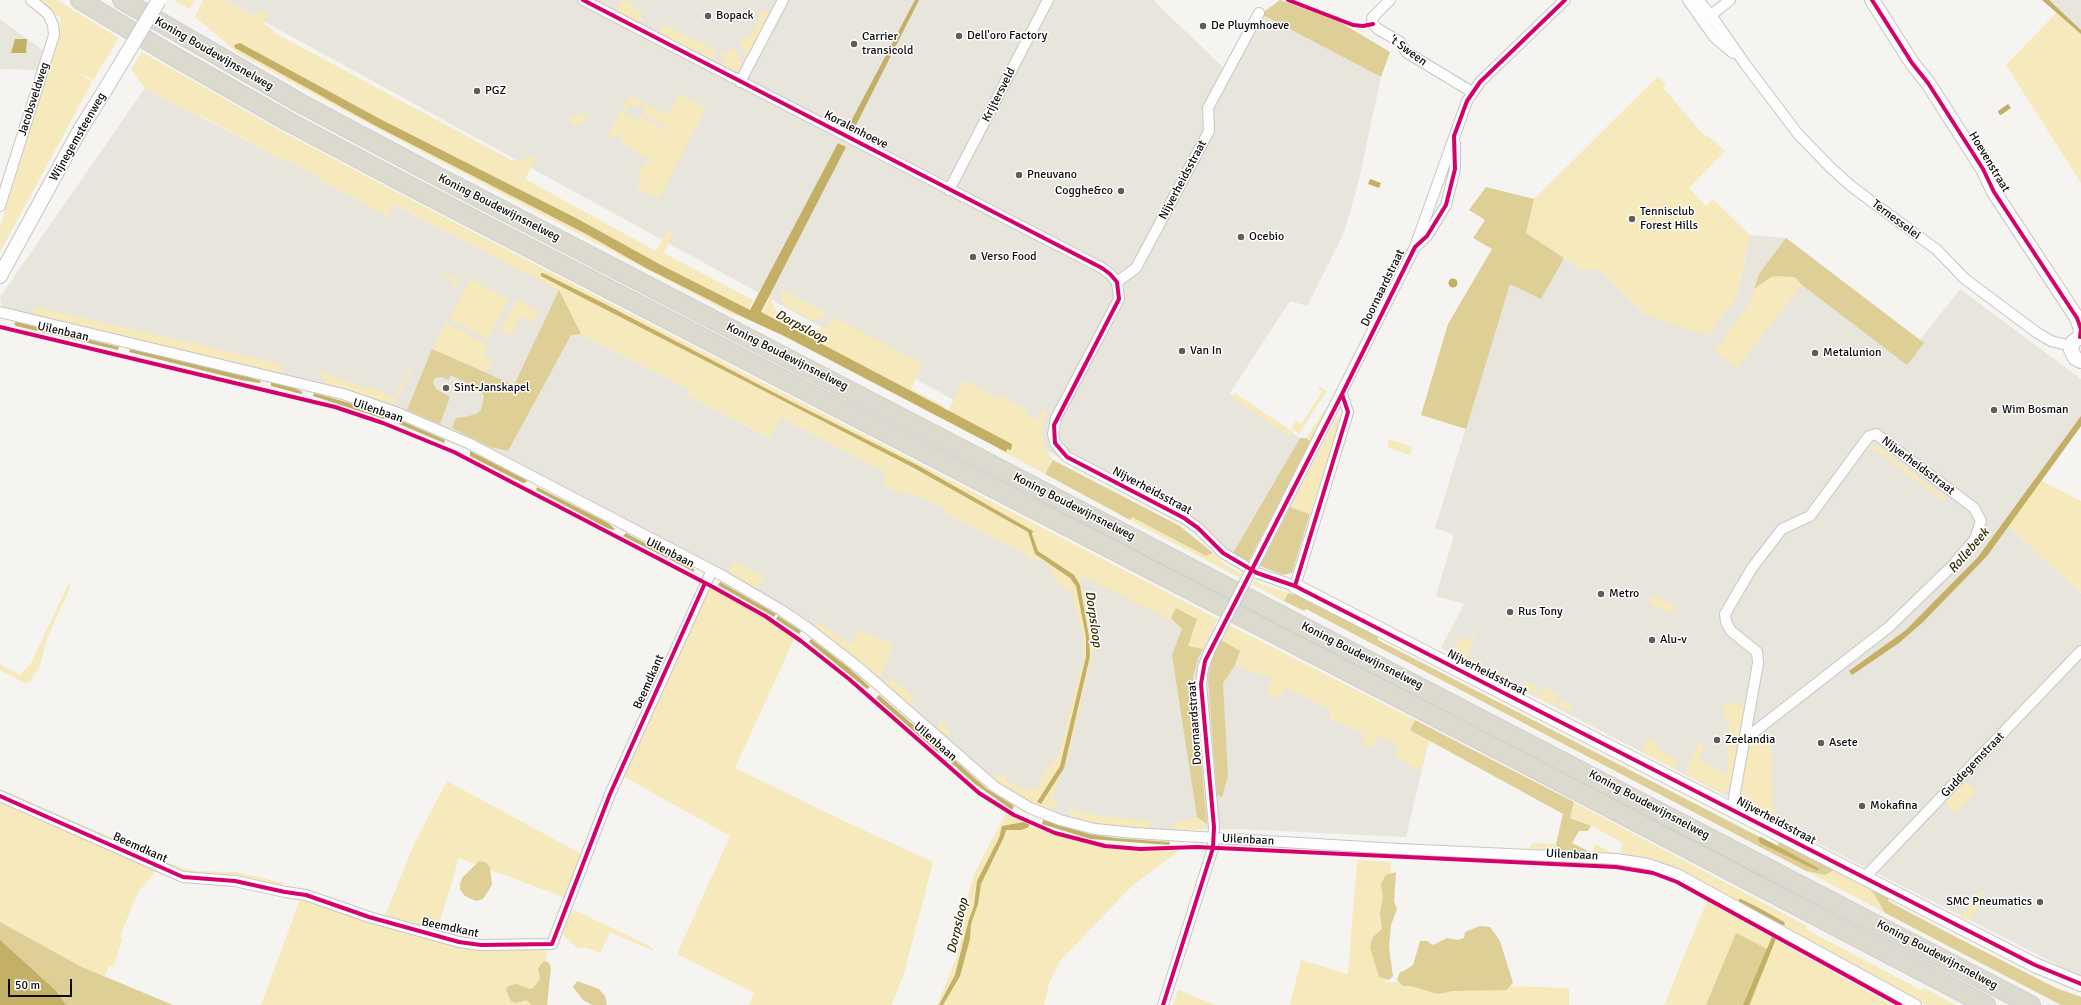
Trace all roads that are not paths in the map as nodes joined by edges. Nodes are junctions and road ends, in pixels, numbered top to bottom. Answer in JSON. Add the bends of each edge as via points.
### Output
{"nodes":[{"id":1,"x":31,"y":0,"type":"edge"},
{"id":2,"x":80,"y":0,"type":"edge"},
{"id":3,"x":122,"y":0,"type":"edge"},
{"id":4,"x":159,"y":0,"type":"edge"},
{"id":5,"x":583,"y":0,"type":"edge"},
{"id":6,"x":782,"y":0,"type":"edge"},
{"id":7,"x":1048,"y":0,"type":"edge"},
{"id":8,"x":1390,"y":0,"type":"edge"},
{"id":9,"x":1565,"y":0,"type":"edge"},
{"id":10,"x":1688,"y":0,"type":"edge"},
{"id":11,"x":1698,"y":0,"type":"edge"},
{"id":12,"x":1730,"y":0,"type":"edge"},
{"id":13,"x":1872,"y":0,"type":"edge"},
{"id":14,"x":1259,"y":13,"type":"dead end"},
{"id":15,"x":1711,"y":15,"type":"junction"},
{"id":16,"x":1702,"y":22,"type":"junction"},
{"id":17,"x":1744,"y":64,"type":"junction"},
{"id":18,"x":740,"y":82,"type":"junction"},
{"id":19,"x":1472,"y":92,"type":"junction"},
{"id":20,"x":1454,"y":136,"type":"junction"},
{"id":21,"x":949,"y":190,"type":"junction"},
{"id":22,"x":0,"y":206,"type":"edge"},
{"id":23,"x":1415,"y":247,"type":"junction"},
{"id":24,"x":0,"y":276,"type":"edge"},
{"id":25,"x":1116,"y":282,"type":"junction"},
{"id":26,"x":0,"y":312,"type":"edge"},
{"id":27,"x":2078,"y":340,"type":"edge"},
{"id":28,"x":2081,"y":361,"type":"edge"},
{"id":29,"x":1342,"y":394,"type":"junction"},
{"id":30,"x":712,"y":570,"type":"junction"},
{"id":31,"x":1295,"y":586,"type":"junction"},
{"id":32,"x":2081,"y":650,"type":"edge"},
{"id":33,"x":1745,"y":739,"type":"junction"},
{"id":34,"x":0,"y":796,"type":"edge"},
{"id":35,"x":1732,"y":809,"type":"junction"},
{"id":36,"x":1213,"y":838,"type":"junction"},
{"id":37,"x":1864,"y":878,"type":"junction"},
{"id":38,"x":2081,"y":984,"type":"edge"},
{"id":39,"x":1163,"y":1005,"type":"edge"},
{"id":40,"x":1916,"y":1005,"type":"edge"},
{"id":41,"x":1986,"y":1005,"type":"edge"},
{"id":42,"x":2031,"y":1005,"type":"edge"}],
"edges":[{"from":1,"to":22,"type":"street","name":"Jacobsveldweg","via":[[48,14],[54,35]]},
{"from":2,"to":41,"type":"highway","name":"Koning Boudewijnsnelweg","via":[[289,122],[425,194]]},
{"from":3,"to":42,"type":"highway","name":"Koning Boudewijnsnelweg","via":[[300,103],[428,171]]},
{"from":4,"to":24,"type":"street","name":"Wijnegemsteenweg","bridge":true,"via":[[80,130]]},
{"from":5,"to":18,"type":"street","name":"Koralenhoeve"},
{"from":6,"to":18,"type":"street"},
{"from":7,"to":21,"type":"street","name":"Krijtersveld"},
{"from":8,"to":19,"type":"street","name":"'t Sween","via":[[1372,18],[1373,24],[1400,42],[1406,52]]},
{"from":9,"to":19,"type":"street","name":"Doornaardstraat"},
{"from":10,"to":16,"type":"street","name":"Ternesselei"},
{"from":11,"to":15,"type":"street","name":"Ternesselei"},
{"from":12,"to":15,"type":"street"},
{"from":13,"to":27,"type":"street","name":"Hoevenstraat","via":[[1912,63],[1928,82],[1983,169],[1994,192],[2077,318],[2081,329]]},
{"from":14,"to":25,"type":"street","name":"Nijverheidsstraat","via":[[1208,108],[1209,131],[1136,268]]},
{"from":15,"to":16,"type":"street"},
{"from":15,"to":17,"type":"street","name":"Ternesselei"},
{"from":16,"to":17,"type":"street","name":"Ternesselei"},
{"from":17,"to":27,"type":"street","name":"Ternesselei","via":[[1798,134],[1851,186],[1937,250],[1965,279],[2036,332],[2051,340]]},
{"from":18,"to":21,"type":"street","name":"Koralenhoeve"},
{"from":19,"to":20,"type":"street","name":"Doornaardstraat","via":[[1462,111]]},
{"from":20,"to":23,"type":"street","name":"Doornaardstraat"},
{"from":20,"to":23,"type":"street","name":"Doornaardstraat","via":[[1455,169],[1446,205],[1427,236]]},
{"from":21,"to":25,"type":"street","name":"Koralenhoeve","via":[[1102,268]]},
{"from":23,"to":29,"type":"street","name":"Doornaardstraat"},
{"from":25,"to":31,"type":"street","name":"Nijverheidsstraat","via":[[1119,299],[1054,425],[1055,443],[1067,457],[1184,518],[1232,559],[1257,573]]},
{"from":26,"to":30,"type":"street","name":"Uilenbaan","via":[[314,386],[385,408],[468,443]]},
{"from":27,"to":28,"type":"street","via":[[2072,354]]},
{"from":29,"to":31,"type":"street","via":[[1348,412]]},
{"from":29,"to":36,"type":"street","name":"Doornaardstraat","bridge":true,"via":[[1202,668],[1201,684]]},
{"from":30,"to":34,"type":"street","name":"Beemdkant","via":[[610,794],[552,944],[459,942],[369,917],[306,894],[235,881],[183,876]]},
{"from":30,"to":36,"type":"street","name":"Uilenbaan","via":[[809,629],[859,668],[977,773],[1030,808],[1060,820],[1095,829]]},
{"from":31,"to":35,"type":"street","name":"Nijverheidsstraat"},
{"from":32,"to":37,"type":"street","name":"Guddegemstraat"},
{"from":33,"to":33,"type":"street","name":"Nijverheidsstraat","via":[[1758,663],[1757,652],[1731,631],[1725,614],[1752,568],[1782,529],[1810,516],[1869,436],[1876,434],[1974,508],[1981,521],[1975,539],[1889,627]]},
{"from":33,"to":35,"type":"street","name":"Nijverheidsstraat"},
{"from":35,"to":37,"type":"street","name":"Nijverheidsstraat"},
{"from":36,"to":39,"type":"street","name":"Doornaardstraat","via":[[1212,850]]},
{"from":36,"to":40,"type":"street","name":"Uilenbaan","via":[[1616,859],[1648,864],[1677,874]]},
{"from":37,"to":38,"type":"street","name":"Nijverheidsstraat","via":[[2041,968]]}]}
